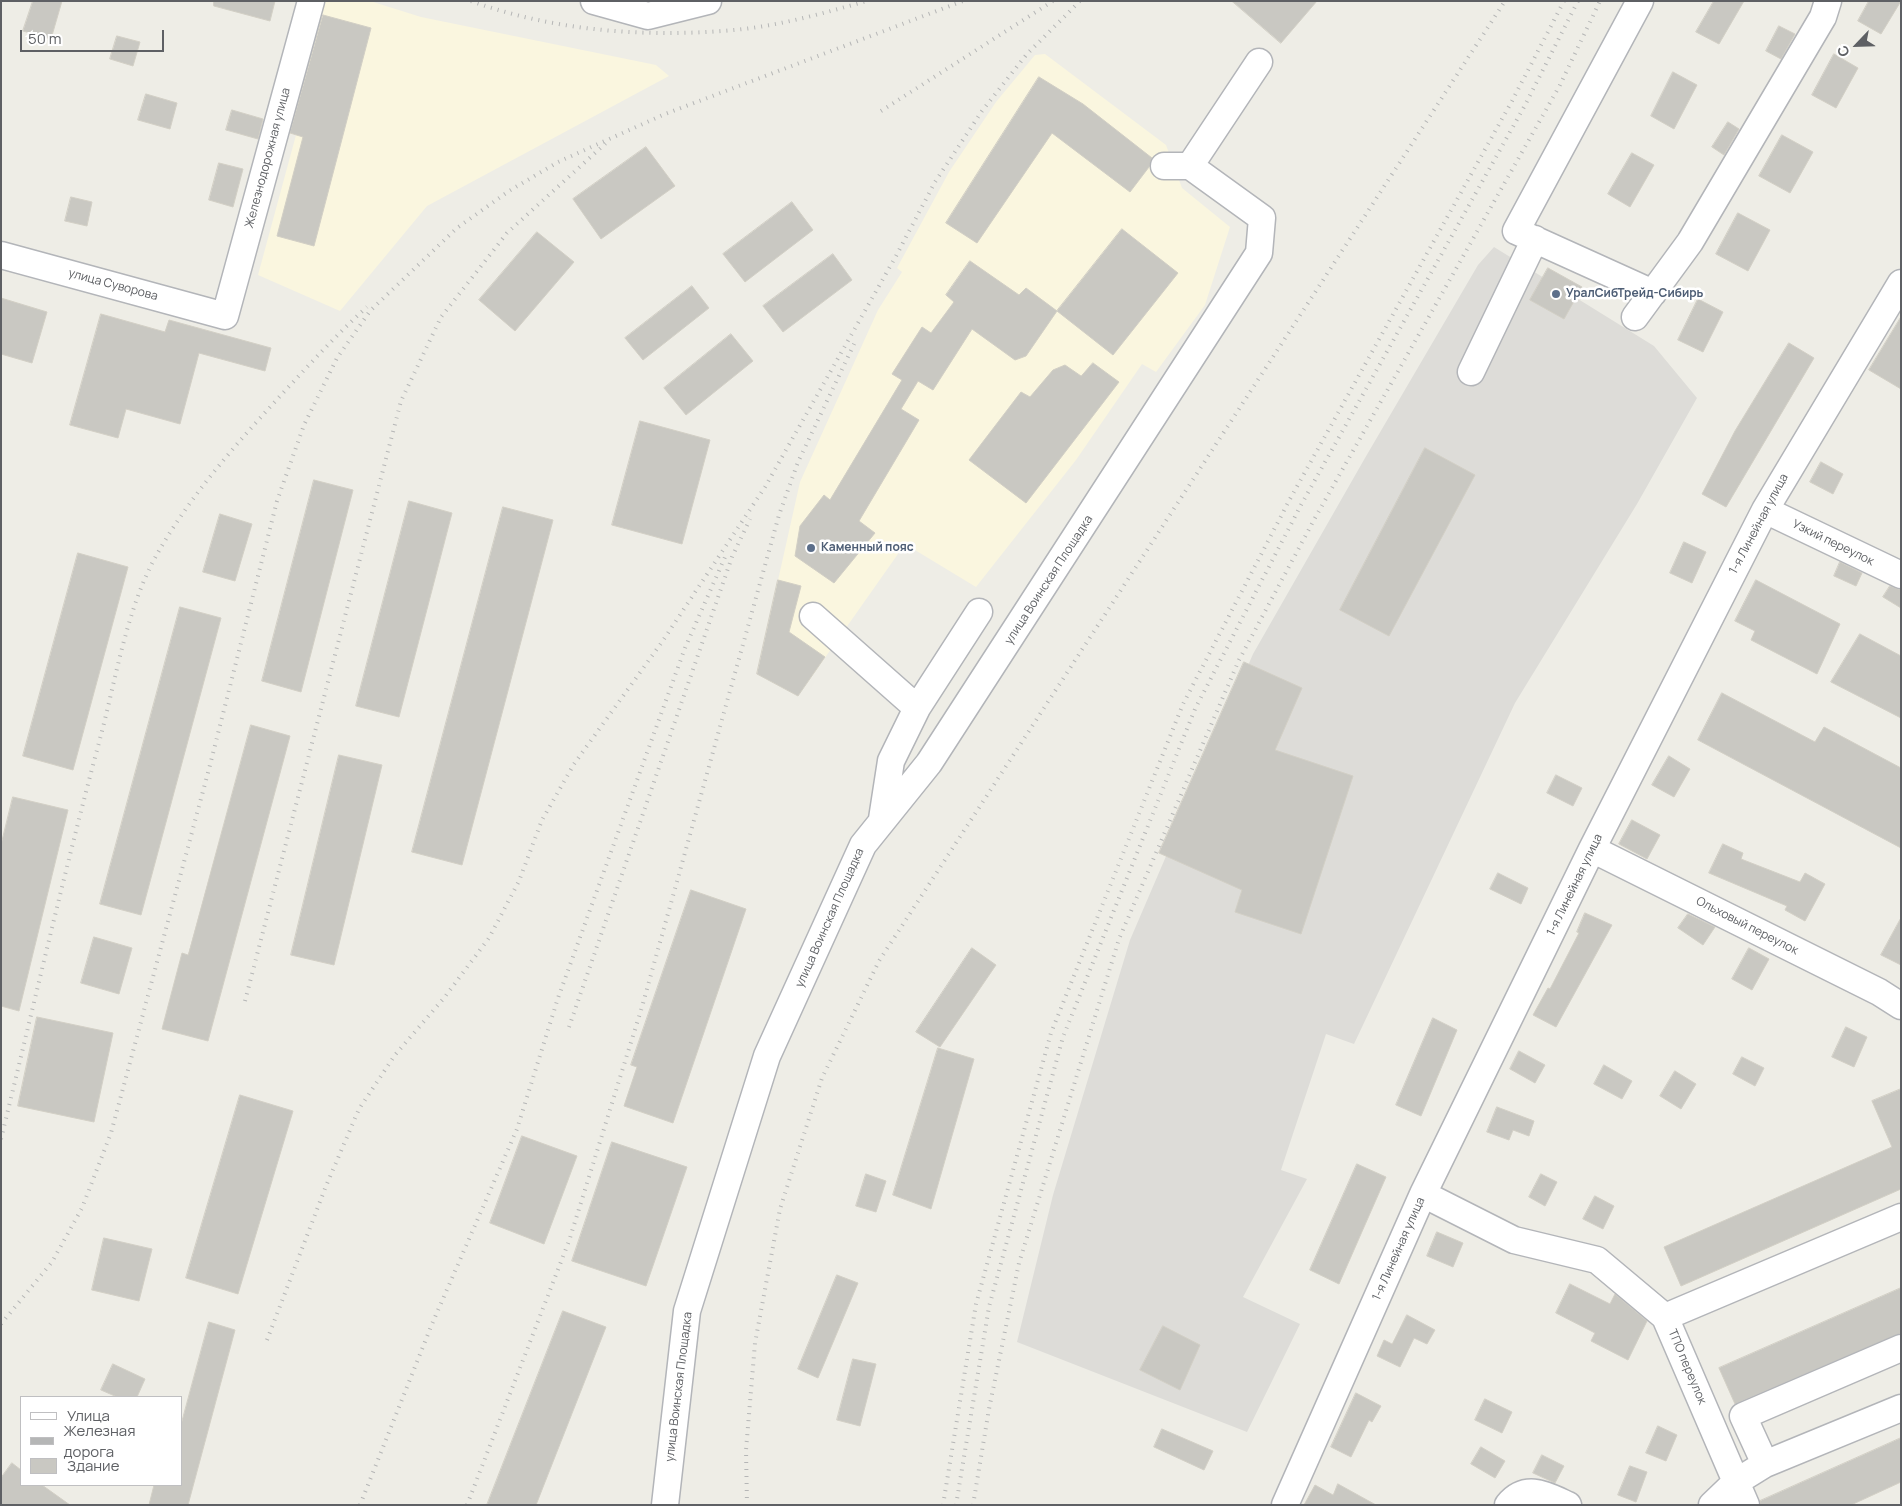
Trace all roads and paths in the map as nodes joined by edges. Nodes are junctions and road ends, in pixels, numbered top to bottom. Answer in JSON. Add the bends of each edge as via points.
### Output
{"nodes":[{"id":1,"x":311,"y":1,"type":"edge"},
{"id":2,"x":594,"y":1,"type":"edge"},
{"id":3,"x":708,"y":1,"type":"edge"},
{"id":4,"x":1640,"y":1,"type":"edge"},
{"id":5,"x":1828,"y":1,"type":"edge"},
{"id":6,"x":1259,"y":62,"type":"dead end"},
{"id":7,"x":1164,"y":166,"type":"dead end"},
{"id":8,"x":1190,"y":166,"type":"junction"},
{"id":9,"x":1535,"y":239,"type":"junction"},
{"id":10,"x":1,"y":255,"type":"edge"},
{"id":11,"x":1901,"y":283,"type":"edge"},
{"id":12,"x":1653,"y":293,"type":"junction"},
{"id":13,"x":225,"y":316,"type":"joint"},
{"id":14,"x":1635,"y":317,"type":"dead end"},
{"id":15,"x":1471,"y":372,"type":"dead end"},
{"id":16,"x":1765,"y":510,"type":"junction"},
{"id":17,"x":1901,"y":575,"type":"edge"},
{"id":18,"x":979,"y":612,"type":"dead end"},
{"id":19,"x":813,"y":616,"type":"dead end"},
{"id":20,"x":917,"y":708,"type":"junction"},
{"id":21,"x":882,"y":819,"type":"junction"},
{"id":22,"x":1592,"y":849,"type":"junction"},
{"id":23,"x":1901,"y":1006,"type":"edge"},
{"id":24,"x":1423,"y":1194,"type":"junction"},
{"id":25,"x":1901,"y":1217,"type":"edge"},
{"id":26,"x":1665,"y":1317,"type":"junction"},
{"id":27,"x":1901,"y":1348,"type":"edge"},
{"id":28,"x":1901,"y":1408,"type":"edge"},
{"id":29,"x":1765,"y":1464,"type":"junction"},
{"id":30,"x":1741,"y":1493,"type":"edge"},
{"id":31,"x":665,"y":1505,"type":"edge"},
{"id":32,"x":1285,"y":1505,"type":"edge"},
{"id":33,"x":1508,"y":1505,"type":"edge"},
{"id":34,"x":1568,"y":1505,"type":"edge"},
{"id":35,"x":1712,"y":1505,"type":"edge"}],
"edges":[{"from":1,"to":13,"type":"street","name":"Железнодорожная улица"},
{"from":2,"to":3,"type":"street","via":[[648,16]]},
{"from":4,"to":9,"type":"street","via":[[1516,231]]},
{"from":5,"to":12,"type":"street","via":[[1822,17],[1690,242]]},
{"from":6,"to":8,"type":"street"},
{"from":7,"to":8,"type":"street"},
{"from":8,"to":21,"type":"street","name":"улица Воинская Площадка","via":[[1262,218],[1259,253],[929,764]]},
{"from":9,"to":12,"type":"street"},
{"from":9,"to":15,"type":"street"},
{"from":10,"to":13,"type":"street","name":"улица Суворова"},
{"from":11,"to":16,"type":"street","name":"1-я Линейная улица"},
{"from":12,"to":14,"type":"street"},
{"from":16,"to":17,"type":"street","name":"Узкий переулок"},
{"from":16,"to":22,"type":"street","name":"1-я Линейная улица"},
{"from":18,"to":20,"type":"street"},
{"from":19,"to":20,"type":"street"},
{"from":20,"to":21,"type":"street","via":[[891,761]]},
{"from":21,"to":31,"type":"street","name":"улица Воинская Площадка","via":[[863,845],[767,1056],[688,1311]]},
{"from":22,"to":23,"type":"street","name":"Ольховый переулок","via":[[1879,992]]},
{"from":22,"to":24,"type":"street","name":"1-я Линейная улица"},
{"from":24,"to":26,"type":"street","name":"ТПО переулок","via":[[1514,1240],[1598,1260]]},
{"from":24,"to":32,"type":"street","name":"1-я Линейная улица"},
{"from":25,"to":26,"type":"street"},
{"from":26,"to":30,"type":"street","name":"ТПО переулок"},
{"from":27,"to":29,"type":"street","via":[[1743,1416]]},
{"from":28,"to":29,"type":"street"},
{"from":29,"to":30,"type":"street"},
{"from":30,"to":35,"type":"street"},
{"from":33,"to":34,"type":"street","via":[[1514,1497],[1532,1491]]}]}
